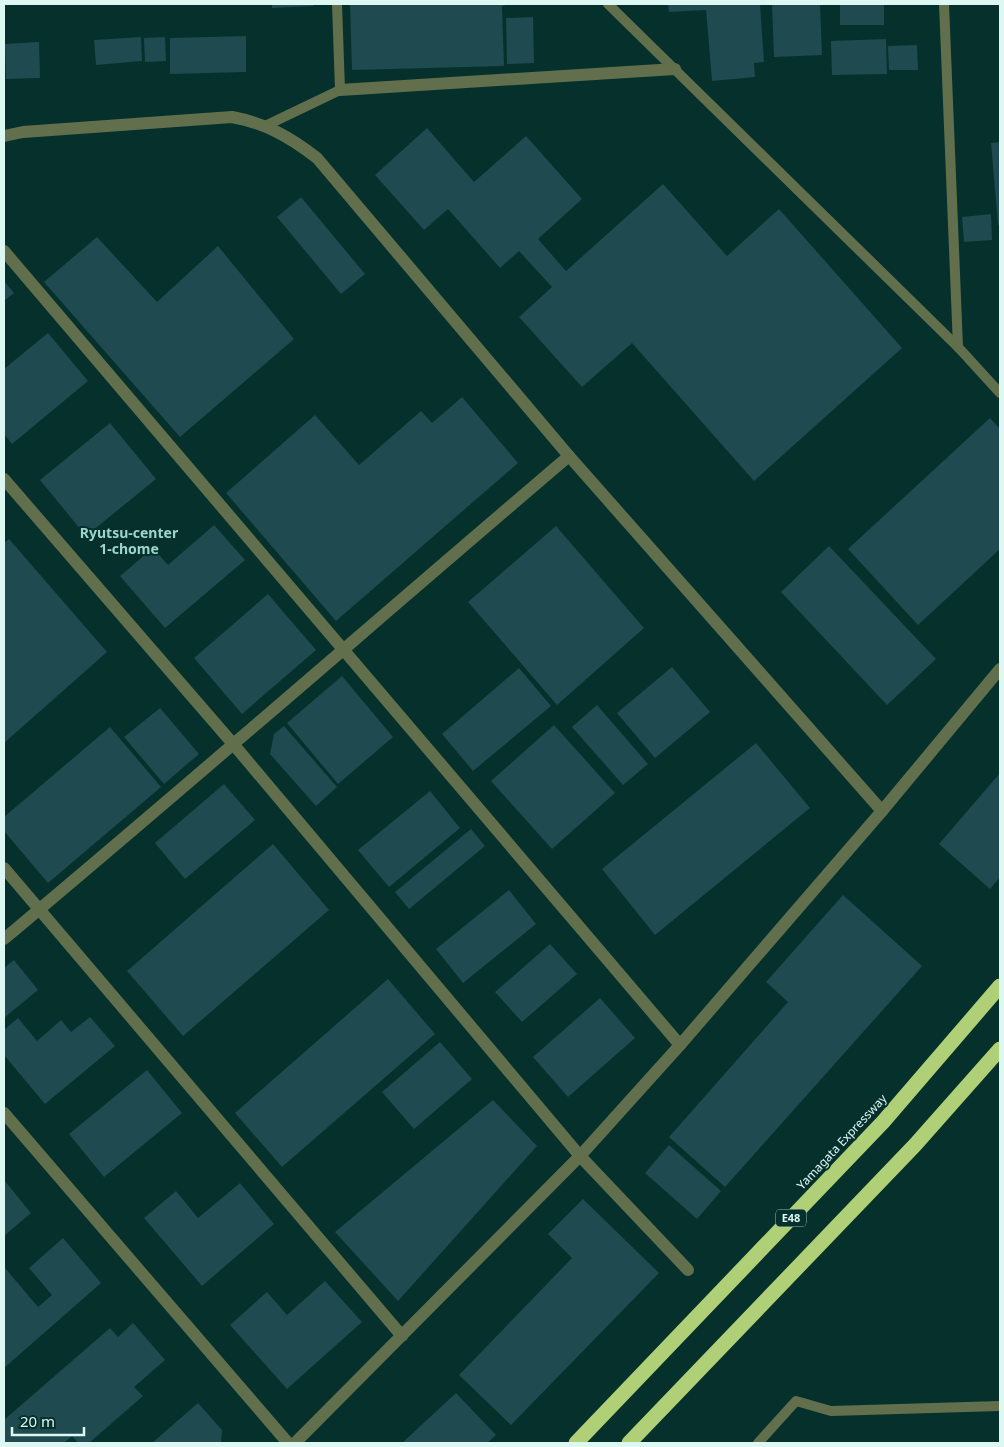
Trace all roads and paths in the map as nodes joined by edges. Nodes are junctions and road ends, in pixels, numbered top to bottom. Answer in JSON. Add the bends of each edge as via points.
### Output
{"nodes":[{"id":1,"x":337,"y":4,"type":"edge"},
{"id":2,"x":608,"y":4,"type":"edge"},
{"id":3,"x":944,"y":4,"type":"edge"},
{"id":4,"x":676,"y":69,"type":"junction"},
{"id":5,"x":340,"y":90,"type":"junction"},
{"id":6,"x":265,"y":126,"type":"junction"},
{"id":7,"x":4,"y":136,"type":"edge"},
{"id":8,"x":4,"y":251,"type":"edge"},
{"id":9,"x":958,"y":347,"type":"junction"},
{"id":10,"x":1000,"y":393,"type":"edge"},
{"id":11,"x":569,"y":456,"type":"junction"},
{"id":12,"x":4,"y":479,"type":"edge"},
{"id":13,"x":342,"y":649,"type":"junction"},
{"id":14,"x":998,"y":675,"type":"edge"},
{"id":15,"x":234,"y":745,"type":"junction"},
{"id":16,"x":882,"y":811,"type":"junction"},
{"id":17,"x":4,"y":868,"type":"edge"},
{"id":18,"x":39,"y":910,"type":"junction"},
{"id":19,"x":4,"y":940,"type":"edge"},
{"id":20,"x":1000,"y":986,"type":"edge"},
{"id":21,"x":680,"y":1045,"type":"junction"},
{"id":22,"x":1000,"y":1049,"type":"edge"},
{"id":23,"x":4,"y":1113,"type":"edge"},
{"id":24,"x":580,"y":1156,"type":"junction"},
{"id":25,"x":688,"y":1270,"type":"dead end"},
{"id":26,"x":402,"y":1336,"type":"junction"},
{"id":27,"x":1000,"y":1406,"type":"edge"},
{"id":28,"x":288,"y":1443,"type":"edge"},
{"id":29,"x":295,"y":1443,"type":"edge"},
{"id":30,"x":576,"y":1443,"type":"edge"},
{"id":31,"x":629,"y":1443,"type":"edge"},
{"id":32,"x":758,"y":1443,"type":"edge"}],
"edges":[{"from":1,"to":5,"type":"lane"},
{"from":2,"to":4,"type":"lane"},
{"from":3,"to":9,"type":"lane"},
{"from":4,"to":5,"type":"street"},
{"from":4,"to":9,"type":"lane"},
{"from":5,"to":6,"type":"lane"},
{"from":6,"to":7,"type":"street","via":[[232,117],[100,125]]},
{"from":6,"to":11,"type":"street","via":[[298,143],[317,158]]},
{"from":8,"to":13,"type":"street"},
{"from":9,"to":10,"type":"lane"},
{"from":11,"to":13,"type":"street"},
{"from":11,"to":16,"type":"street"},
{"from":12,"to":15,"type":"street"},
{"from":13,"to":15,"type":"street"},
{"from":13,"to":21,"type":"street"},
{"from":14,"to":16,"type":"street"},
{"from":15,"to":18,"type":"street"},
{"from":15,"to":24,"type":"street"},
{"from":16,"to":21,"type":"street"},
{"from":17,"to":18,"type":"street"},
{"from":18,"to":19,"type":"street"},
{"from":18,"to":26,"type":"street"},
{"from":20,"to":30,"type":"highway","name":"Yamagata Expressway","number":"E48","via":[[883,1122]]},
{"from":21,"to":24,"type":"street"},
{"from":22,"to":31,"type":"highway","via":[[915,1145]]},
{"from":23,"to":28,"type":"street"},
{"from":24,"to":25,"type":"street"},
{"from":24,"to":26,"type":"street"},
{"from":26,"to":29,"type":"street"},
{"from":27,"to":32,"type":"lane","via":[[831,1410],[796,1401]]}]}
